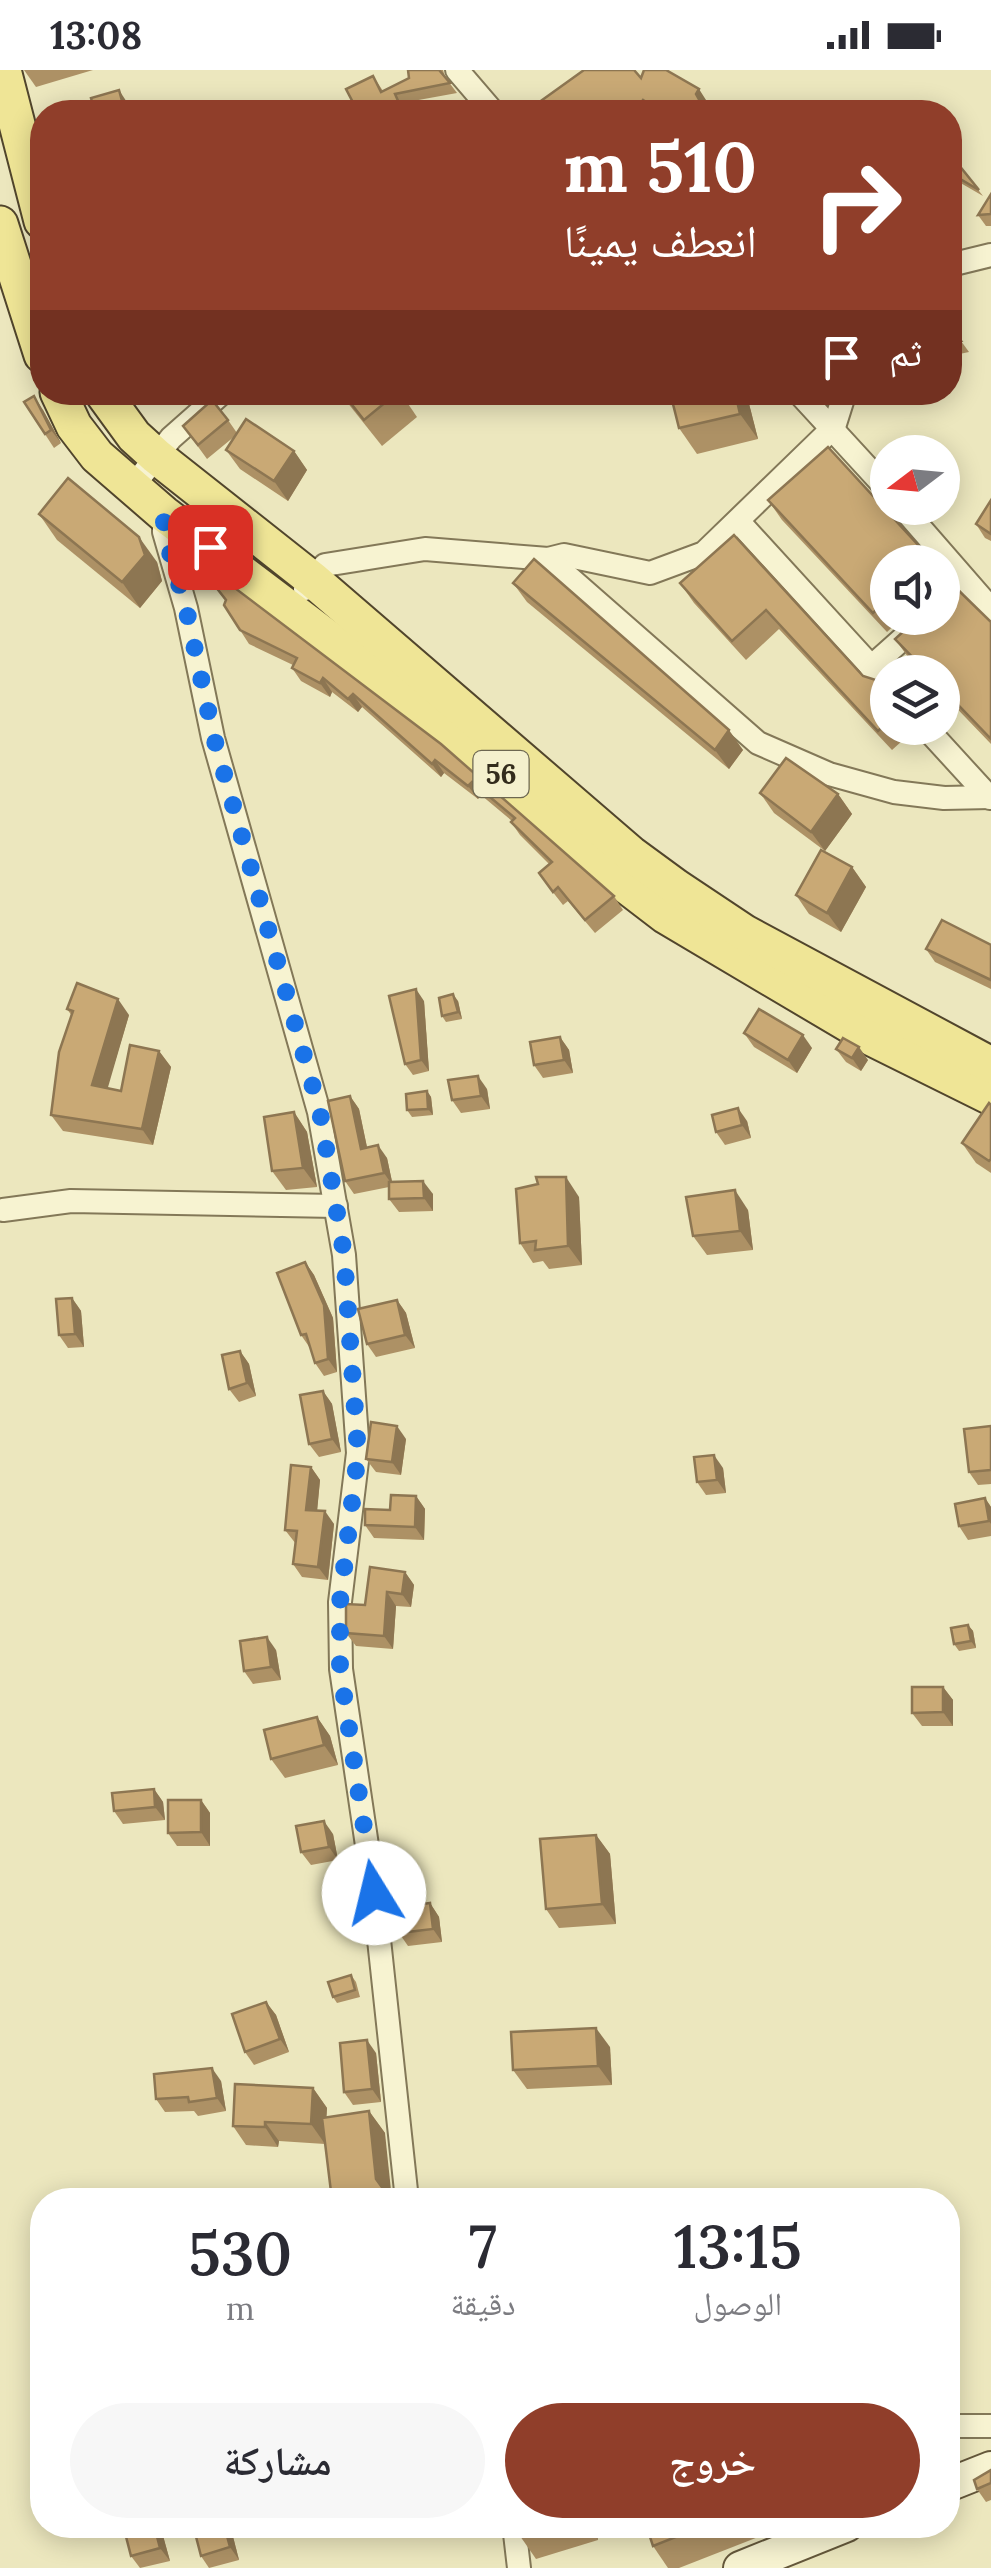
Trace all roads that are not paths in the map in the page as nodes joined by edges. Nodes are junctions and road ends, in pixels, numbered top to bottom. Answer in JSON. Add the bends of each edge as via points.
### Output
{"nodes":[{"id":1,"x":4,"y":70,"type":"edge"},
{"id":2,"x":457,"y":70,"type":"edge"},
{"id":3,"x":483,"y":100,"type":"edge"},
{"id":4,"x":30,"y":173,"type":"edge"},
{"id":5,"x":0,"y":224,"type":"edge"},
{"id":6,"x":991,"y":255,"type":"edge"},
{"id":7,"x":962,"y":263,"type":"edge"},
{"id":8,"x":30,"y":318,"type":"edge"},
{"id":9,"x":64,"y":405,"type":"edge"},
{"id":10,"x":111,"y":405,"type":"edge"},
{"id":11,"x":209,"y":405,"type":"edge"},
{"id":12,"x":811,"y":405,"type":"edge"},
{"id":13,"x":841,"y":405,"type":"edge"},
{"id":14,"x":834,"y":427,"type":"junction"},
{"id":15,"x":156,"y":456,"type":"junction"},
{"id":16,"x":870,"y":469,"type":"edge"},
{"id":17,"x":133,"y":486,"type":"junction"},
{"id":18,"x":164,"y":514,"type":"junction"},
{"id":19,"x":738,"y":520,"type":"junction"},
{"id":20,"x":915,"y":525,"type":"edge"},
{"id":21,"x":548,"y":559,"type":"junction"},
{"id":22,"x":312,"y":580,"type":"junction"},
{"id":23,"x":290,"y":608,"type":"junction"},
{"id":24,"x":991,"y":610,"type":"edge"},
{"id":25,"x":907,"y":635,"type":"edge"},
{"id":26,"x":884,"y":655,"type":"edge"},
{"id":27,"x":870,"y":666,"type":"edge"},
{"id":28,"x":942,"y":745,"type":"edge"},
{"id":29,"x":991,"y":798,"type":"edge"},
{"id":30,"x":991,"y":1065,"type":"edge"},
{"id":31,"x":991,"y":1098,"type":"edge"},
{"id":32,"x":336,"y":1206,"type":"junction"},
{"id":33,"x":3,"y":1210,"type":"dead end"},
{"id":34,"x":406,"y":2188,"type":"edge"},
{"id":35,"x":960,"y":2426,"type":"edge"},
{"id":36,"x":991,"y":2426,"type":"edge"},
{"id":37,"x":991,"y":2468,"type":"edge"},
{"id":38,"x":960,"y":2480,"type":"edge"},
{"id":39,"x":516,"y":2538,"type":"edge"},
{"id":40,"x":815,"y":2538,"type":"edge"},
{"id":41,"x":519,"y":2568,"type":"edge"},
{"id":42,"x":740,"y":2568,"type":"edge"}],
"edges":[{"from":1,"to":4,"type":"main road"},
{"from":2,"to":3,"type":"street"},
{"from":5,"to":8,"type":"main road"},
{"from":6,"to":7,"type":"street"},
{"from":9,"to":17,"type":"main road","number":"56","via":[[98,456]]},
{"from":10,"to":15,"type":"main road","number":"56"},
{"from":11,"to":15,"type":"street"},
{"from":12,"to":14,"type":"street"},
{"from":13,"to":14,"type":"street"},
{"from":14,"to":16,"type":"street"},
{"from":14,"to":19,"type":"street"},
{"from":15,"to":17,"type":"street"},
{"from":15,"to":22,"type":"main road","number":"56"},
{"from":17,"to":18,"type":"main road","number":"56"},
{"from":18,"to":23,"type":"main road","number":"56"},
{"from":18,"to":32,"type":"street","via":[[214,738],[320,1112]]},
{"from":19,"to":21,"type":"street","via":[[704,553],[650,573],[564,555]]},
{"from":19,"to":27,"type":"street"},
{"from":20,"to":24,"type":"street","via":[[961,587]]},
{"from":21,"to":22,"type":"street","via":[[425,549],[325,566]]},
{"from":21,"to":29,"type":"street","via":[[758,743],[829,774],[894,792]]},
{"from":22,"to":23,"type":"street"},
{"from":22,"to":30,"type":"main road","number":"56","via":[[676,887],[745,933]]},
{"from":23,"to":31,"type":"main road","number":"56","via":[[464,741],[666,916],[872,1038]]},
{"from":25,"to":26,"type":"street"},
{"from":28,"to":29,"type":"street"},
{"from":32,"to":33,"type":"street","via":[[71,1201]]},
{"from":32,"to":34,"type":"street","via":[[358,1413],[340,1669],[374,1893]]},
{"from":35,"to":36,"type":"street"},
{"from":37,"to":38,"type":"main road"},
{"from":39,"to":41,"type":"street"},
{"from":40,"to":42,"type":"main road"}]}
